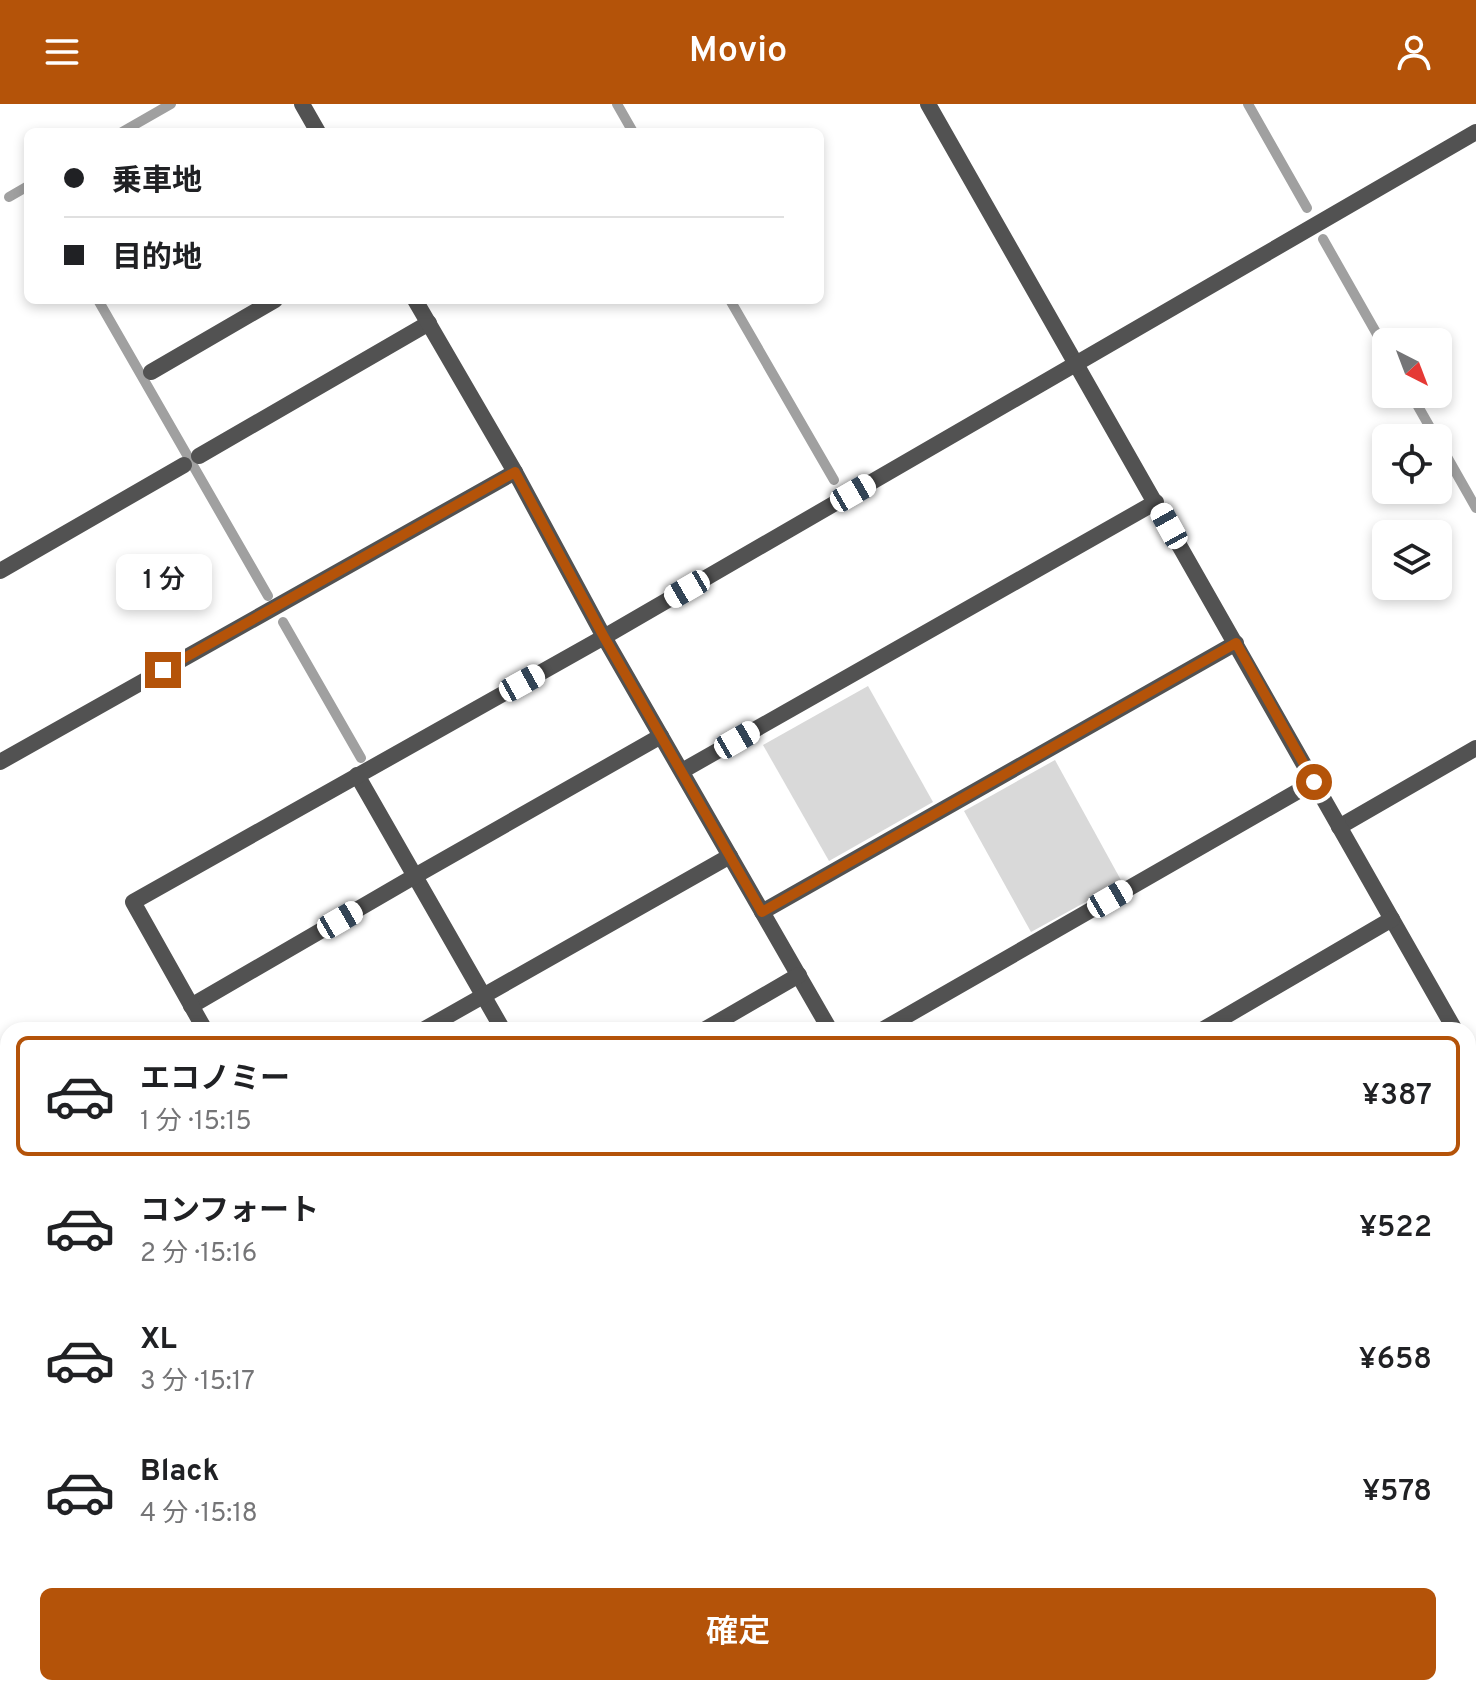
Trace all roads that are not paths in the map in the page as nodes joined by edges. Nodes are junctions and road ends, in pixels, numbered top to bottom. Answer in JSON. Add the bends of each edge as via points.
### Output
{"nodes":[{"id":1,"x":302,"y":104,"type":"edge"},
{"id":2,"x":928,"y":104,"type":"edge"},
{"id":3,"x":316,"y":128,"type":"edge"},
{"id":4,"x":1476,"y":132,"type":"edge"},
{"id":5,"x":268,"y":304,"type":"edge"},
{"id":6,"x":417,"y":304,"type":"edge"},
{"id":7,"x":429,"y":323,"type":"junction"},
{"id":8,"x":1076,"y":363,"type":"junction"},
{"id":9,"x":151,"y":372,"type":"dead end"},
{"id":10,"x":515,"y":472,"type":"junction"},
{"id":11,"x":1156,"y":502,"type":"junction"},
{"id":12,"x":0,"y":571,"type":"edge"},
{"id":13,"x":604,"y":637,"type":"junction"},
{"id":14,"x":1236,"y":643,"type":"junction"},
{"id":15,"x":661,"y":736,"type":"junction"},
{"id":16,"x":1476,"y":748,"type":"edge"},
{"id":17,"x":0,"y":762,"type":"edge"},
{"id":18,"x":682,"y":771,"type":"junction"},
{"id":19,"x":357,"y":775,"type":"junction"},
{"id":20,"x":1314,"y":782,"type":"junction"},
{"id":21,"x":1339,"y":827,"type":"junction"},
{"id":22,"x":730,"y":856,"type":"junction"},
{"id":23,"x":415,"y":876,"type":"junction"},
{"id":24,"x":762,"y":912,"type":"junction"},
{"id":25,"x":1392,"y":919,"type":"junction"},
{"id":26,"x":799,"y":975,"type":"junction"},
{"id":27,"x":483,"y":995,"type":"junction"},
{"id":28,"x":191,"y":1006,"type":"junction"},
{"id":29,"x":200,"y":1022,"type":"edge"},
{"id":30,"x":437,"y":1022,"type":"edge"},
{"id":31,"x":498,"y":1022,"type":"edge"},
{"id":32,"x":718,"y":1022,"type":"edge"},
{"id":33,"x":825,"y":1022,"type":"edge"},
{"id":34,"x":896,"y":1022,"type":"edge"},
{"id":35,"x":1216,"y":1022,"type":"edge"},
{"id":36,"x":1450,"y":1022,"type":"edge"}],
"edges":[{"from":1,"to":3,"type":"street"},
{"from":2,"to":8,"type":"street"},
{"from":4,"to":8,"type":"street"},
{"from":5,"to":9,"type":"street"},
{"from":6,"to":7,"type":"street"},
{"from":7,"to":10,"type":"street"},
{"from":7,"to":12,"type":"street"},
{"from":8,"to":11,"type":"street"},
{"from":8,"to":13,"type":"street"},
{"from":10,"to":13,"type":"street"},
{"from":10,"to":17,"type":"street"},
{"from":11,"to":14,"type":"street"},
{"from":11,"to":18,"type":"street"},
{"from":13,"to":15,"type":"street"},
{"from":13,"to":19,"type":"street"},
{"from":14,"to":20,"type":"street"},
{"from":14,"to":24,"type":"street"},
{"from":15,"to":18,"type":"street"},
{"from":15,"to":23,"type":"street"},
{"from":16,"to":21,"type":"street"},
{"from":18,"to":22,"type":"street"},
{"from":19,"to":23,"type":"street"},
{"from":19,"to":28,"type":"street","via":[[133,902]]},
{"from":20,"to":21,"type":"street"},
{"from":20,"to":34,"type":"street"},
{"from":21,"to":25,"type":"street"},
{"from":22,"to":24,"type":"street"},
{"from":22,"to":27,"type":"street"},
{"from":23,"to":27,"type":"street"},
{"from":23,"to":28,"type":"street"},
{"from":24,"to":26,"type":"street"},
{"from":25,"to":35,"type":"street"},
{"from":25,"to":36,"type":"street"},
{"from":26,"to":32,"type":"street"},
{"from":26,"to":33,"type":"street"},
{"from":27,"to":30,"type":"street"},
{"from":27,"to":31,"type":"street"},
{"from":28,"to":29,"type":"street"}]}
